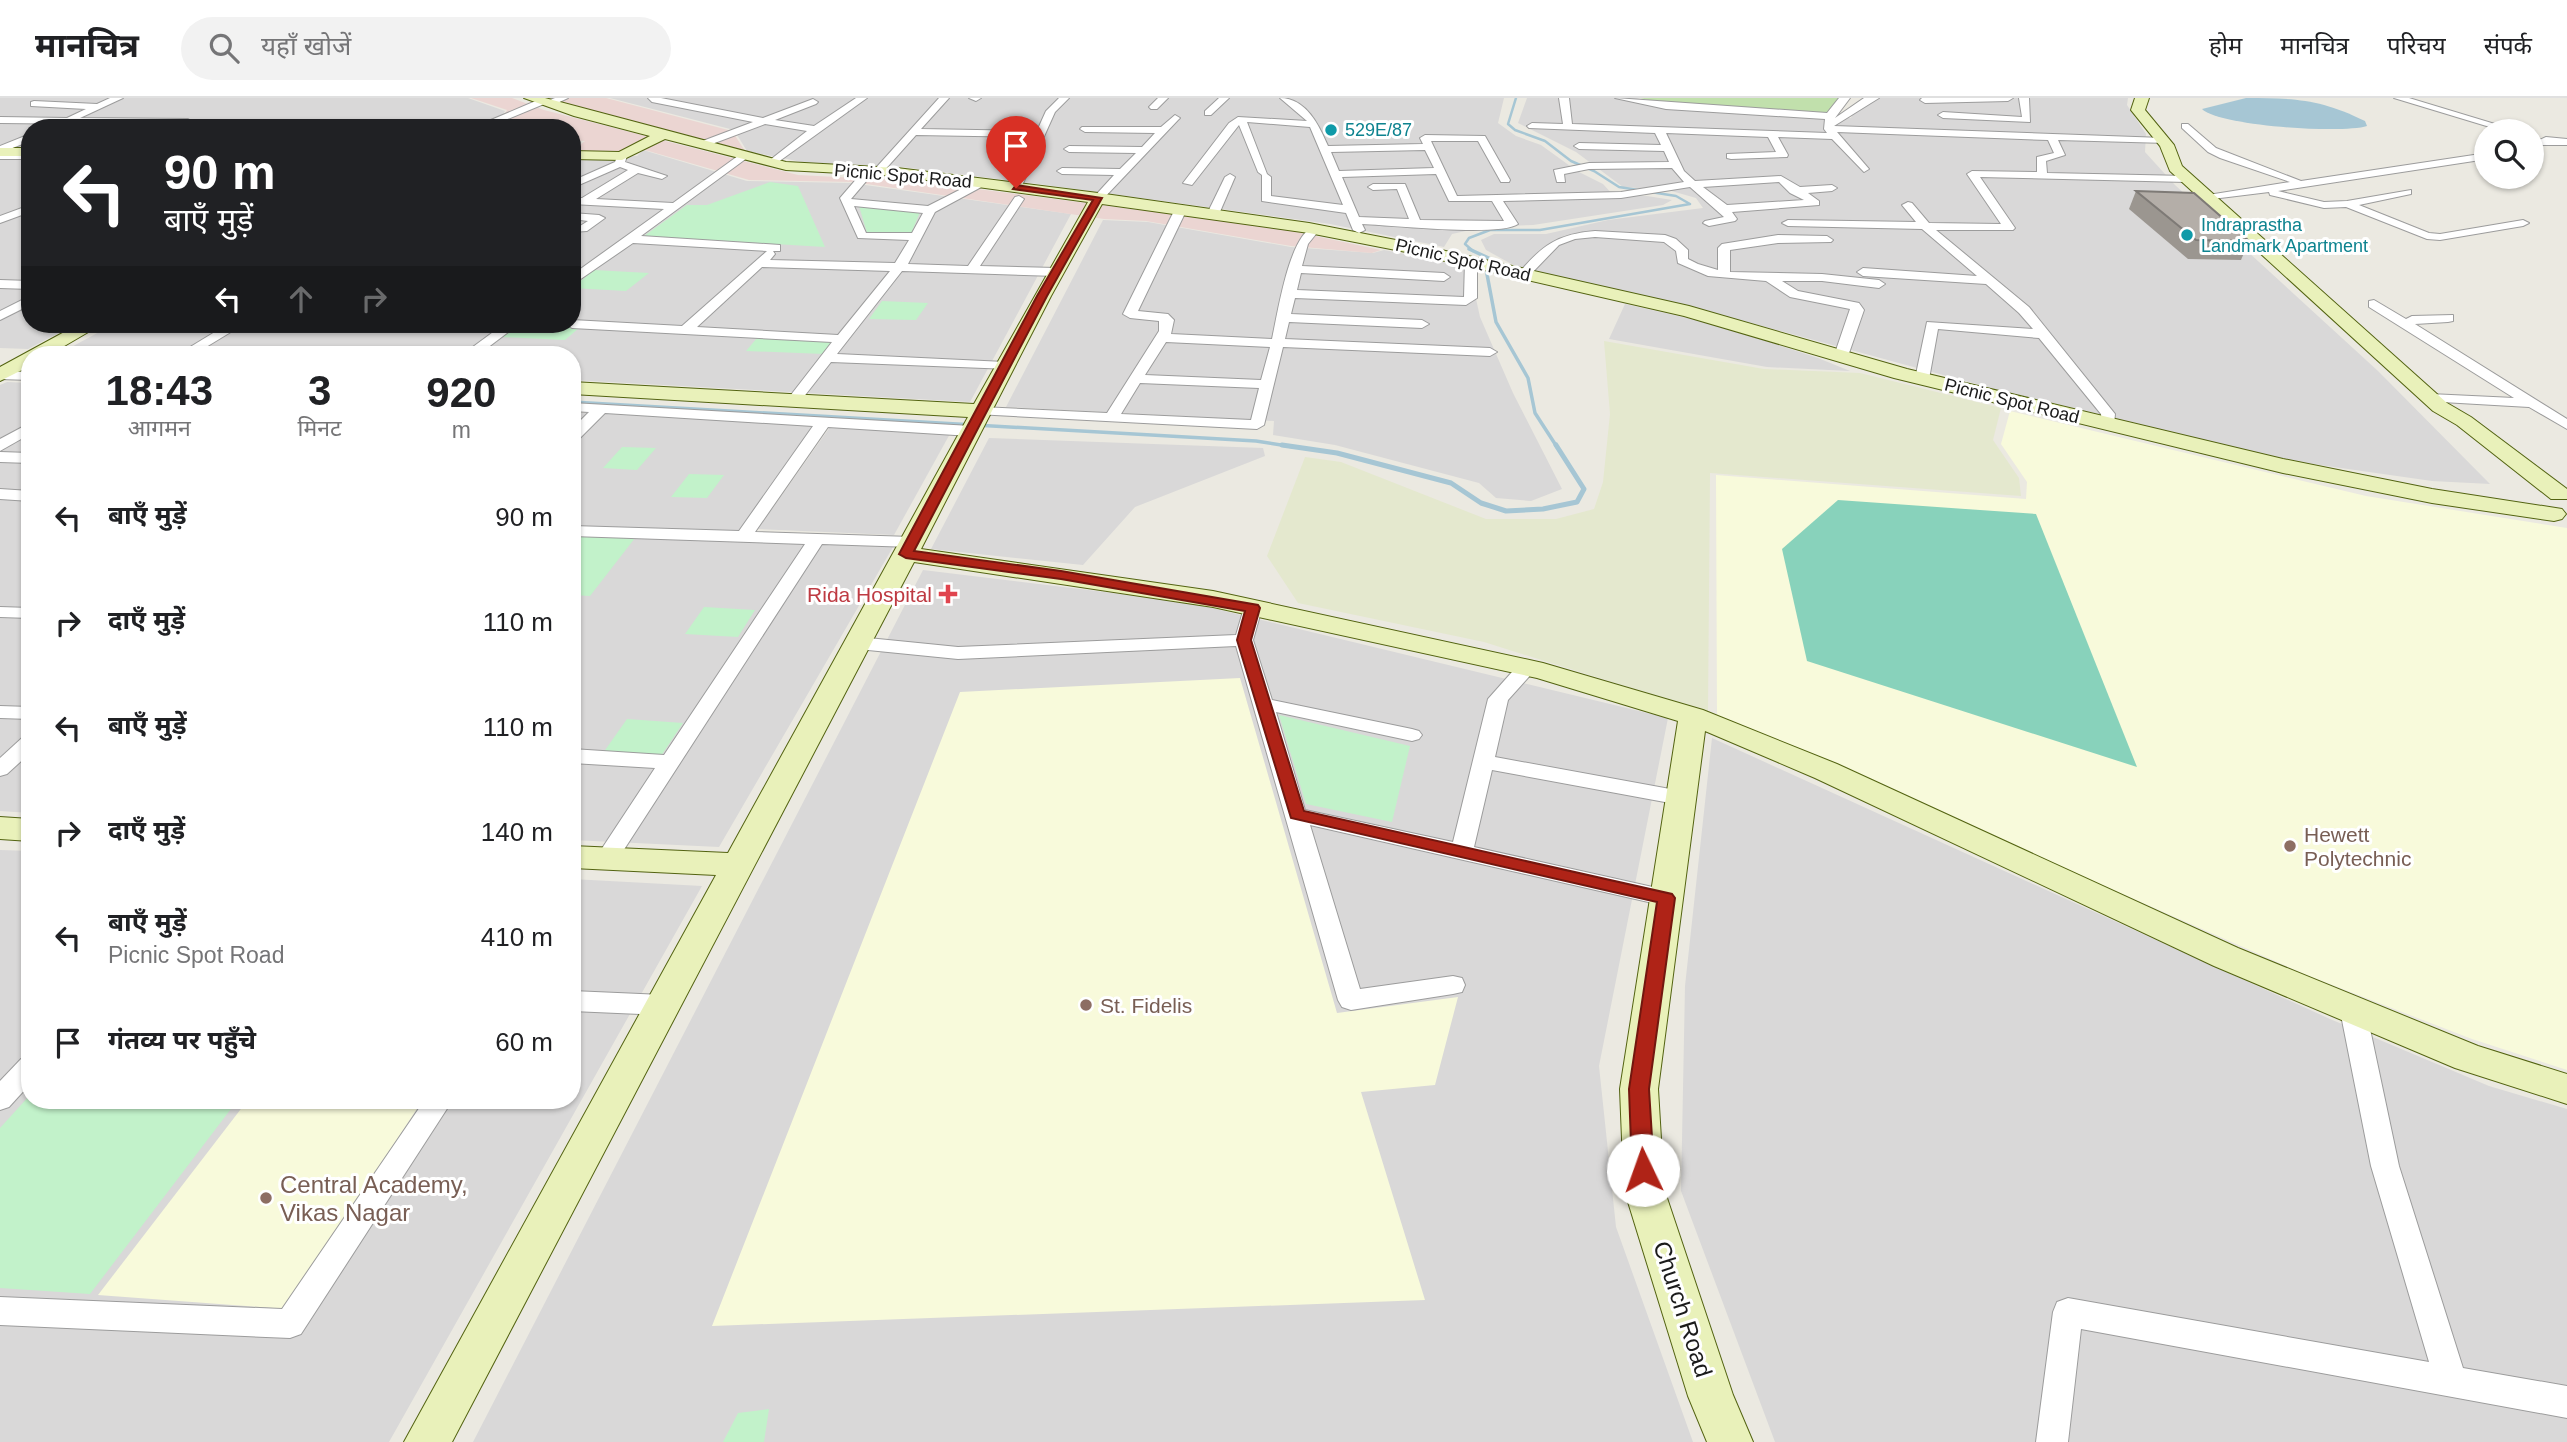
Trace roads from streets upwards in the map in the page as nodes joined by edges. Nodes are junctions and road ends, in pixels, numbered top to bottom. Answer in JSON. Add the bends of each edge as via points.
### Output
{"nodes":[{"id":1,"x":118,"y":98,"type":"edge"},
{"id":2,"x":862,"y":98,"type":"edge"},
{"id":3,"x":944,"y":98,"type":"edge"},
{"id":4,"x":1063,"y":98,"type":"edge"},
{"id":5,"x":1163,"y":98,"type":"edge"},
{"id":6,"x":1224,"y":98,"type":"edge"},
{"id":7,"x":1285,"y":98,"type":"edge"},
{"id":8,"x":1564,"y":98,"type":"edge"},
{"id":9,"x":1844,"y":98,"type":"edge"},
{"id":10,"x":1874,"y":98,"type":"edge"},
{"id":11,"x":2008,"y":98,"type":"edge"},
{"id":12,"x":2024,"y":98,"type":"edge"},
{"id":13,"x":2142,"y":98,"type":"edge"},
{"id":14,"x":2399,"y":98,"type":"edge"},
{"id":15,"x":652,"y":99,"type":"edge"},
{"id":16,"x":793,"y":99,"type":"edge"},
{"id":17,"x":1923,"y":99,"type":"edge"},
{"id":18,"x":546,"y":100,"type":"edge"},
{"id":19,"x":1621,"y":100,"type":"edge"},
{"id":20,"x":813,"y":102,"type":"junction"},
{"id":21,"x":824,"y":103,"type":"dead end"},
{"id":22,"x":34,"y":104,"type":"dead end"},
{"id":23,"x":836,"y":105,"type":"dead end"},
{"id":24,"x":100,"y":106,"type":"junction"},
{"id":25,"x":848,"y":106,"type":"junction"},
{"id":26,"x":1154,"y":107,"type":"dead end"},
{"id":27,"x":1208,"y":113,"type":"dead end"},
{"id":28,"x":1943,"y":114,"type":"junction"},
{"id":29,"x":1108,"y":118,"type":"dead end"},
{"id":30,"x":69,"y":119,"type":"edge"},
{"id":31,"x":499,"y":119,"type":"edge"},
{"id":32,"x":1241,"y":119,"type":"junction"},
{"id":33,"x":0,"y":120,"type":"edge"},
{"id":34,"x":21,"y":120,"type":"edge"},
{"id":35,"x":2474,"y":120,"type":"edge"},
{"id":36,"x":763,"y":121,"type":"junction"},
{"id":37,"x":1169,"y":124,"type":"junction"},
{"id":38,"x":1313,"y":124,"type":"junction"},
{"id":39,"x":1532,"y":126,"type":"dead end"},
{"id":40,"x":1830,"y":126,"type":"junction"},
{"id":41,"x":2185,"y":126,"type":"dead end"},
{"id":42,"x":1568,"y":128,"type":"junction"},
{"id":43,"x":816,"y":129,"type":"junction"},
{"id":44,"x":1085,"y":129,"type":"dead end"},
{"id":45,"x":1626,"y":129,"type":"junction"},
{"id":46,"x":1659,"y":130,"type":"junction"},
{"id":47,"x":913,"y":132,"type":"junction"},
{"id":48,"x":1967,"y":133,"type":"junction"},
{"id":49,"x":664,"y":134,"type":"junction"},
{"id":50,"x":1040,"y":134,"type":"junction"},
{"id":51,"x":1772,"y":135,"type":"junction"},
{"id":52,"x":2052,"y":136,"type":"junction"},
{"id":53,"x":21,"y":141,"type":"edge"},
{"id":54,"x":2164,"y":141,"type":"junction"},
{"id":55,"x":2544,"y":141,"type":"edge"},
{"id":56,"x":2544,"y":142,"type":"edge"},
{"id":57,"x":2567,"y":142,"type":"edge"},
{"id":58,"x":1723,"y":143,"type":"dead end"},
{"id":59,"x":704,"y":144,"type":"junction"},
{"id":60,"x":1579,"y":146,"type":"dead end"},
{"id":61,"x":1428,"y":147,"type":"junction"},
{"id":62,"x":1666,"y":148,"type":"junction"},
{"id":63,"x":1069,"y":149,"type":"dead end"},
{"id":64,"x":1324,"y":149,"type":"junction"},
{"id":65,"x":1144,"y":150,"type":"junction"},
{"id":66,"x":2567,"y":150,"type":"edge"},
{"id":67,"x":1,"y":151,"type":"edge"},
{"id":68,"x":21,"y":153,"type":"edge"},
{"id":69,"x":746,"y":155,"type":"junction"},
{"id":70,"x":581,"y":156,"type":"edge"},
{"id":71,"x":1761,"y":156,"type":"junction"},
{"id":72,"x":2474,"y":158,"type":"edge"},
{"id":73,"x":620,"y":160,"type":"junction"},
{"id":74,"x":1552,"y":161,"type":"dead end"},
{"id":75,"x":774,"y":162,"type":"junction"},
{"id":76,"x":1675,"y":165,"type":"junction"},
{"id":77,"x":638,"y":168,"type":"junction"},
{"id":78,"x":1771,"y":168,"type":"dead end"},
{"id":79,"x":1864,"y":169,"type":"dead end"},
{"id":80,"x":874,"y":171,"type":"junction"},
{"id":81,"x":1062,"y":171,"type":"dead end"},
{"id":82,"x":1439,"y":171,"type":"junction"},
{"id":83,"x":1124,"y":172,"type":"junction"},
{"id":84,"x":1336,"y":174,"type":"junction"},
{"id":85,"x":2042,"y":174,"type":"junction"},
{"id":86,"x":1230,"y":177,"type":"dead end"},
{"id":87,"x":2186,"y":179,"type":"junction"},
{"id":88,"x":581,"y":180,"type":"edge"},
{"id":89,"x":1505,"y":180,"type":"dead end"},
{"id":90,"x":981,"y":183,"type":"junction"},
{"id":91,"x":1188,"y":183,"type":"dead end"},
{"id":92,"x":2302,"y":183,"type":"junction"},
{"id":93,"x":1691,"y":184,"type":"junction"},
{"id":94,"x":581,"y":187,"type":"edge"},
{"id":95,"x":1353,"y":187,"type":"junction"},
{"id":96,"x":1832,"y":188,"type":"dead end"},
{"id":97,"x":2253,"y":190,"type":"junction"},
{"id":98,"x":1799,"y":191,"type":"junction"},
{"id":99,"x":599,"y":192,"type":"junction"},
{"id":100,"x":1773,"y":192,"type":"dead end"},
{"id":101,"x":2407,"y":192,"type":"dead end"},
{"id":102,"x":1018,"y":193,"type":"junction"},
{"id":103,"x":1621,"y":195,"type":"junction"},
{"id":104,"x":1721,"y":195,"type":"dead end"},
{"id":105,"x":1708,"y":196,"type":"junction"},
{"id":106,"x":1098,"y":198,"type":"junction"},
{"id":107,"x":1495,"y":198,"type":"junction"},
{"id":108,"x":2208,"y":198,"type":"junction"},
{"id":109,"x":581,"y":201,"type":"edge"},
{"id":110,"x":581,"y":202,"type":"edge"},
{"id":111,"x":847,"y":202,"type":"junction"},
{"id":112,"x":624,"y":204,"type":"junction"},
{"id":113,"x":2347,"y":204,"type":"junction"},
{"id":114,"x":1631,"y":205,"type":"dead end"},
{"id":115,"x":1908,"y":205,"type":"dead end"},
{"id":116,"x":676,"y":206,"type":"junction"},
{"id":117,"x":1181,"y":209,"type":"junction"},
{"id":118,"x":1724,"y":209,"type":"junction"},
{"id":119,"x":930,"y":210,"type":"junction"},
{"id":120,"x":21,"y":212,"type":"edge"},
{"id":121,"x":1213,"y":214,"type":"junction"},
{"id":122,"x":1353,"y":215,"type":"junction"},
{"id":123,"x":581,"y":217,"type":"edge"},
{"id":124,"x":0,"y":220,"type":"edge"},
{"id":125,"x":1416,"y":223,"type":"junction"},
{"id":126,"x":1788,"y":223,"type":"dead end"},
{"id":127,"x":2523,"y":223,"type":"dead end"},
{"id":128,"x":1926,"y":227,"type":"junction"},
{"id":129,"x":581,"y":229,"type":"edge"},
{"id":130,"x":1314,"y":229,"type":"junction"},
{"id":131,"x":916,"y":237,"type":"junction"},
{"id":132,"x":1361,"y":238,"type":"junction"},
{"id":133,"x":1727,"y":238,"type":"junction"},
{"id":134,"x":630,"y":239,"type":"junction"},
{"id":135,"x":1828,"y":240,"type":"dead end"},
{"id":136,"x":760,"y":263,"type":"junction"},
{"id":137,"x":1484,"y":264,"type":"junction"},
{"id":138,"x":898,"y":267,"type":"junction"},
{"id":139,"x":972,"y":269,"type":"junction"},
{"id":140,"x":1296,"y":269,"type":"junction"},
{"id":141,"x":1837,"y":269,"type":"dead end"},
{"id":142,"x":1056,"y":272,"type":"junction"},
{"id":143,"x":581,"y":273,"type":"edge"},
{"id":144,"x":1724,"y":273,"type":"junction"},
{"id":145,"x":1524,"y":274,"type":"junction"},
{"id":146,"x":1444,"y":277,"type":"dead end"},
{"id":147,"x":1771,"y":280,"type":"junction"},
{"id":148,"x":1990,"y":281,"type":"junction"},
{"id":149,"x":0,"y":284,"type":"edge"},
{"id":150,"x":1879,"y":284,"type":"dead end"},
{"id":151,"x":21,"y":285,"type":"edge"},
{"id":152,"x":1290,"y":294,"type":"junction"},
{"id":153,"x":1422,"y":300,"type":"junction"},
{"id":154,"x":2374,"y":304,"type":"dead end"},
{"id":155,"x":21,"y":305,"type":"edge"},
{"id":156,"x":0,"y":316,"type":"edge"},
{"id":157,"x":1284,"y":318,"type":"junction"},
{"id":158,"x":2448,"y":318,"type":"dead end"},
{"id":159,"x":2412,"y":320,"type":"dead end"},
{"id":160,"x":581,"y":324,"type":"edge"},
{"id":161,"x":1422,"y":324,"type":"junction"},
{"id":162,"x":686,"y":330,"type":"junction"},
{"id":163,"x":76,"y":333,"type":"edge"},
{"id":164,"x":222,"y":333,"type":"edge"},
{"id":165,"x":500,"y":333,"type":"edge"},
{"id":166,"x":2043,"y":334,"type":"junction"},
{"id":167,"x":1161,"y":338,"type":"junction"},
{"id":168,"x":843,"y":339,"type":"junction"},
{"id":169,"x":1277,"y":343,"type":"junction"},
{"id":170,"x":52,"y":346,"type":"edge"},
{"id":171,"x":199,"y":346,"type":"edge"},
{"id":172,"x":481,"y":346,"type":"edge"},
{"id":173,"x":1423,"y":349,"type":"junction"},
{"id":174,"x":1490,"y":352,"type":"dead end"},
{"id":175,"x":1841,"y":356,"type":"junction"},
{"id":176,"x":829,"y":358,"type":"junction"},
{"id":177,"x":1005,"y":366,"type":"junction"},
{"id":178,"x":1136,"y":379,"type":"junction"},
{"id":179,"x":1922,"y":379,"type":"junction"},
{"id":180,"x":1267,"y":384,"type":"junction"},
{"id":181,"x":581,"y":388,"type":"edge"},
{"id":182,"x":794,"y":400,"type":"junction"},
{"id":183,"x":2435,"y":403,"type":"junction"},
{"id":184,"x":2532,"y":403,"type":"junction"},
{"id":185,"x":581,"y":408,"type":"edge"},
{"id":186,"x":601,"y":409,"type":"junction"},
{"id":187,"x":1112,"y":418,"type":"junction"},
{"id":188,"x":823,"y":422,"type":"junction"},
{"id":189,"x":975,"y":423,"type":"junction"},
{"id":190,"x":2107,"y":424,"type":"junction"},
{"id":191,"x":2567,"y":425,"type":"edge"},
{"id":192,"x":581,"y":429,"type":"edge"},
{"id":193,"x":21,"y":433,"type":"edge"},
{"id":194,"x":0,"y":446,"type":"edge"},
{"id":195,"x":0,"y":457,"type":"edge"},
{"id":196,"x":21,"y":458,"type":"edge"},
{"id":197,"x":2384,"y":485,"type":"junction"},
{"id":198,"x":0,"y":495,"type":"edge"},
{"id":199,"x":21,"y":496,"type":"edge"},
{"id":200,"x":2532,"y":497,"type":"junction"},
{"id":201,"x":2562,"y":505,"type":"edge"},
{"id":202,"x":581,"y":531,"type":"edge"},
{"id":203,"x":743,"y":537,"type":"junction"},
{"id":204,"x":817,"y":539,"type":"junction"},
{"id":205,"x":909,"y":548,"type":"junction"},
{"id":206,"x":1253,"y":608,"type":"junction"},
{"id":207,"x":0,"y":612,"type":"edge"},
{"id":208,"x":21,"y":613,"type":"edge"},
{"id":209,"x":1244,"y":640,"type":"junction"},
{"id":210,"x":858,"y":643,"type":"junction"},
{"id":211,"x":1527,"y":667,"type":"junction"},
{"id":212,"x":1265,"y":704,"type":"junction"},
{"id":213,"x":0,"y":712,"type":"edge"},
{"id":214,"x":21,"y":713,"type":"edge"},
{"id":215,"x":1693,"y":716,"type":"junction"},
{"id":216,"x":1412,"y":735,"type":"dead end"},
{"id":217,"x":21,"y":750,"type":"edge"},
{"id":218,"x":581,"y":757,"type":"edge"},
{"id":219,"x":670,"y":762,"type":"junction"},
{"id":220,"x":1483,"y":762,"type":"junction"},
{"id":221,"x":0,"y":769,"type":"edge"},
{"id":222,"x":1681,"y":798,"type":"junction"},
{"id":223,"x":1297,"y":814,"type":"junction"},
{"id":224,"x":0,"y":828,"type":"edge"},
{"id":225,"x":21,"y":829,"type":"edge"},
{"id":226,"x":1462,"y":852,"type":"junction"},
{"id":227,"x":581,"y":858,"type":"edge"},
{"id":228,"x":606,"y":859,"type":"junction"},
{"id":229,"x":738,"y":865,"type":"junction"},
{"id":230,"x":1666,"y":898,"type":"junction"},
{"id":231,"x":1453,"y":985,"type":"dead end"},
{"id":232,"x":581,"y":1001,"type":"edge"},
{"id":233,"x":663,"y":1005,"type":"junction"},
{"id":234,"x":2353,"y":1010,"type":"junction"},
{"id":235,"x":21,"y":1076,"type":"edge"},
{"id":236,"x":2567,"y":1089,"type":"edge"},
{"id":237,"x":0,"y":1099,"type":"edge"},
{"id":238,"x":434,"y":1109,"type":"edge"},
{"id":239,"x":0,"y":1311,"type":"edge"},
{"id":240,"x":2451,"y":1381,"type":"junction"},
{"id":241,"x":2567,"y":1402,"type":"edge"},
{"id":242,"x":427,"y":1442,"type":"edge"},
{"id":243,"x":1730,"y":1442,"type":"edge"},
{"id":244,"x":2052,"y":1442,"type":"edge"}],
"edges":[{"from":1,"to":24,"type":"street"},
{"from":2,"to":25,"type":"street"},
{"from":3,"to":47,"type":"street"},
{"from":4,"to":50,"type":"street"},
{"from":5,"to":26,"type":"street"},
{"from":6,"to":27,"type":"street"},
{"from":7,"to":38,"type":"street"},
{"from":8,"to":42,"type":"street"},
{"from":9,"to":40,"type":"street","via":[[1837,104]]},
{"from":10,"to":40,"type":"street"},
{"from":11,"to":17,"type":"street"},
{"from":12,"to":28,"type":"street","via":[[2027,120]]},
{"from":13,"to":54,"type":"street","via":[[2138,110]]},
{"from":14,"to":35,"type":"street"},
{"from":15,"to":36,"type":"street"},
{"from":16,"to":20,"type":"street"},
{"from":17,"to":28,"type":"street"},
{"from":18,"to":31,"type":"street"},
{"from":18,"to":49,"type":"street","name":"Picnic Spot Road"},
{"from":19,"to":40,"type":"street"},
{"from":19,"to":45,"type":"street"},
{"from":20,"to":21,"type":"street"},
{"from":20,"to":36,"type":"street"},
{"from":22,"to":24,"type":"street"},
{"from":23,"to":25,"type":"street"},
{"from":24,"to":30,"type":"street"},
{"from":25,"to":43,"type":"street"},
{"from":28,"to":48,"type":"street"},
{"from":29,"to":37,"type":"street"},
{"from":32,"to":38,"type":"street"},
{"from":32,"to":91,"type":"street"},
{"from":32,"to":122,"type":"street","via":[[1264,174],[1266,199]]},
{"from":33,"to":34,"type":"street"},
{"from":36,"to":43,"type":"street"},
{"from":36,"to":59,"type":"street"},
{"from":37,"to":44,"type":"street"},
{"from":37,"to":65,"type":"street"},
{"from":38,"to":64,"type":"street"},
{"from":39,"to":42,"type":"street"},
{"from":40,"to":48,"type":"street"},
{"from":40,"to":51,"type":"street"},
{"from":40,"to":79,"type":"street"},
{"from":41,"to":92,"type":"street","via":[[2224,156]]},
{"from":42,"to":45,"type":"street"},
{"from":43,"to":75,"type":"street"},
{"from":45,"to":46,"type":"street"},
{"from":46,"to":51,"type":"street"},
{"from":46,"to":62,"type":"street"},
{"from":47,"to":50,"type":"street"},
{"from":47,"to":80,"type":"street"},
{"from":48,"to":52,"type":"street"},
{"from":49,"to":59,"type":"street","name":"Picnic Spot Road"},
{"from":49,"to":73,"type":"street"},
{"from":50,"to":102,"type":"street"},
{"from":51,"to":71,"type":"street","via":[[1783,155]]},
{"from":52,"to":54,"type":"street"},
{"from":52,"to":85,"type":"street","via":[[2060,155],[2041,159]]},
{"from":53,"to":67,"type":"street"},
{"from":54,"to":87,"type":"street","via":[[2175,168]]},
{"from":55,"to":57,"type":"street"},
{"from":56,"to":66,"type":"street"},
{"from":58,"to":71,"type":"street","via":[[1734,160]]},
{"from":59,"to":69,"type":"street","name":"Picnic Spot Road"},
{"from":60,"to":62,"type":"street"},
{"from":61,"to":64,"type":"street"},
{"from":61,"to":82,"type":"street"},
{"from":61,"to":89,"type":"street","via":[[1425,138],[1481,138]]},
{"from":62,"to":76,"type":"street"},
{"from":63,"to":65,"type":"street"},
{"from":64,"to":84,"type":"street"},
{"from":65,"to":83,"type":"street"},
{"from":67,"to":68,"type":"street"},
{"from":69,"to":75,"type":"street","name":"Picnic Spot Road"},
{"from":69,"to":116,"type":"street"},
{"from":70,"to":73,"type":"street"},
{"from":71,"to":78,"type":"street"},
{"from":72,"to":92,"type":"street"},
{"from":73,"to":77,"type":"street"},
{"from":73,"to":88,"type":"street"},
{"from":74,"to":76,"type":"street","via":[[1560,176],[1589,166]]},
{"from":75,"to":80,"type":"street","name":"Picnic Spot Road"},
{"from":76,"to":93,"type":"street"},
{"from":77,"to":99,"type":"street"},
{"from":77,"to":112,"type":"street","via":[[662,175]]},
{"from":80,"to":90,"type":"street","name":"Picnic Spot Road"},
{"from":80,"to":111,"type":"street","via":[[845,198]]},
{"from":81,"to":83,"type":"street"},
{"from":82,"to":84,"type":"street"},
{"from":82,"to":107,"type":"street","via":[[1451,198]]},
{"from":83,"to":106,"type":"street"},
{"from":84,"to":95,"type":"street"},
{"from":85,"to":87,"type":"street"},
{"from":85,"to":128,"type":"street","via":[[1972,174],[2010,228]]},
{"from":86,"to":121,"type":"street"},
{"from":87,"to":108,"type":"street"},
{"from":90,"to":102,"type":"street","name":"Picnic Spot Road"},
{"from":90,"to":119,"type":"street"},
{"from":92,"to":97,"type":"street"},
{"from":93,"to":98,"type":"street","via":[[1781,179]]},
{"from":93,"to":103,"type":"street"},
{"from":93,"to":105,"type":"street"},
{"from":94,"to":99,"type":"street"},
{"from":95,"to":122,"type":"street"},
{"from":95,"to":125,"type":"street","via":[[1401,186]]},
{"from":96,"to":98,"type":"street"},
{"from":97,"to":108,"type":"street"},
{"from":97,"to":113,"type":"street","via":[[2324,205]]},
{"from":98,"to":100,"type":"street"},
{"from":98,"to":118,"type":"street","via":[[1815,204]]},
{"from":99,"to":109,"type":"street"},
{"from":101,"to":113,"type":"street"},
{"from":102,"to":106,"type":"street","name":"Picnic Spot Road"},
{"from":102,"to":139,"type":"street"},
{"from":103,"to":107,"type":"street"},
{"from":103,"to":114,"type":"street"},
{"from":104,"to":105,"type":"street"},
{"from":105,"to":118,"type":"street"},
{"from":106,"to":117,"type":"street","name":"Picnic Spot Road"},
{"from":106,"to":142,"type":"street"},
{"from":107,"to":125,"type":"street","via":[[1512,224]]},
{"from":108,"to":183,"type":"street"},
{"from":110,"to":112,"type":"street"},
{"from":111,"to":119,"type":"street"},
{"from":111,"to":131,"type":"street","via":[[862,236]]},
{"from":112,"to":116,"type":"street"},
{"from":113,"to":127,"type":"street","via":[[2427,236]]},
{"from":115,"to":128,"type":"street"},
{"from":116,"to":134,"type":"street"},
{"from":117,"to":121,"type":"street","name":"Picnic Spot Road"},
{"from":117,"to":167,"type":"street","via":[[1130,314],[1167,320]]},
{"from":118,"to":133,"type":"street","via":[[1731,219],[1709,222]]},
{"from":119,"to":131,"type":"street"},
{"from":120,"to":124,"type":"street"},
{"from":121,"to":130,"type":"street","name":"Picnic Spot Road"},
{"from":122,"to":125,"type":"street"},
{"from":122,"to":132,"type":"street"},
{"from":123,"to":129,"type":"street","via":[[599,218]]},
{"from":126,"to":128,"type":"street"},
{"from":128,"to":148,"type":"street"},
{"from":130,"to":132,"type":"street","name":"Picnic Spot Road"},
{"from":130,"to":140,"type":"street","via":[[1302,243]]},
{"from":131,"to":138,"type":"street"},
{"from":132,"to":137,"type":"street","name":"Picnic Spot Road"},
{"from":133,"to":135,"type":"street"},
{"from":133,"to":144,"type":"street"},
{"from":134,"to":136,"type":"street","via":[[776,248]]},
{"from":134,"to":143,"type":"street"},
{"from":136,"to":138,"type":"street"},
{"from":136,"to":162,"type":"street"},
{"from":137,"to":145,"type":"street","name":"Picnic Spot Road"},
{"from":137,"to":153,"type":"street","via":[[1469,299]]},
{"from":138,"to":139,"type":"street"},
{"from":138,"to":168,"type":"street"},
{"from":139,"to":142,"type":"street"},
{"from":140,"to":146,"type":"street"},
{"from":140,"to":152,"type":"street"},
{"from":141,"to":148,"type":"street"},
{"from":142,"to":177,"type":"street"},
{"from":144,"to":145,"type":"street","via":[[1687,265],[1682,250],[1672,241],[1595,234],[1555,243]]},
{"from":144,"to":147,"type":"street"},
{"from":145,"to":175,"type":"street","name":"Picnic Spot Road","via":[[1689,312]]},
{"from":147,"to":150,"type":"street","via":[[1816,277]]},
{"from":147,"to":175,"type":"street","via":[[1794,294],[1858,310]]},
{"from":148,"to":166,"type":"street","via":[[2024,310]]},
{"from":149,"to":151,"type":"street"},
{"from":152,"to":153,"type":"street"},
{"from":152,"to":157,"type":"street"},
{"from":153,"to":161,"type":"street"},
{"from":154,"to":184,"type":"street"},
{"from":155,"to":156,"type":"street"},
{"from":157,"to":161,"type":"street"},
{"from":157,"to":169,"type":"street"},
{"from":158,"to":159,"type":"street"},
{"from":160,"to":162,"type":"street"},
{"from":161,"to":173,"type":"street"},
{"from":162,"to":168,"type":"street"},
{"from":163,"to":170,"type":"street"},
{"from":164,"to":171,"type":"street"},
{"from":165,"to":172,"type":"street"},
{"from":166,"to":179,"type":"street","via":[[1931,325]]},
{"from":166,"to":190,"type":"street","via":[[2108,414]]},
{"from":167,"to":169,"type":"street"},
{"from":167,"to":178,"type":"street"},
{"from":168,"to":176,"type":"street"},
{"from":169,"to":173,"type":"street"},
{"from":169,"to":180,"type":"street"},
{"from":173,"to":174,"type":"street"},
{"from":175,"to":179,"type":"street","name":"Picnic Spot Road"},
{"from":176,"to":177,"type":"street"},
{"from":176,"to":182,"type":"street"},
{"from":177,"to":189,"type":"street"},
{"from":178,"to":180,"type":"street"},
{"from":178,"to":187,"type":"street"},
{"from":179,"to":190,"type":"street","name":"Picnic Spot Road"},
{"from":180,"to":187,"type":"street","via":[[1257,425]]},
{"from":181,"to":182,"type":"street"},
{"from":182,"to":189,"type":"street"},
{"from":183,"to":184,"type":"street"},
{"from":183,"to":200,"type":"street","via":[[2445,422]]},
{"from":183,"to":201,"type":"street","via":[[2464,421]]},
{"from":184,"to":191,"type":"street"},
{"from":185,"to":186,"type":"street"},
{"from":186,"to":188,"type":"street"},
{"from":186,"to":192,"type":"street"},
{"from":187,"to":189,"type":"street"},
{"from":188,"to":189,"type":"street"},
{"from":188,"to":203,"type":"street"},
{"from":189,"to":205,"type":"street"},
{"from":190,"to":197,"type":"street","name":"Picnic Spot Road"},
{"from":193,"to":194,"type":"street"},
{"from":195,"to":196,"type":"street"},
{"from":197,"to":200,"type":"street","name":"Picnic Spot Road"},
{"from":197,"to":201,"type":"street","name":"Picnic Spot Road","via":[[2432,496]]},
{"from":198,"to":199,"type":"street"},
{"from":200,"to":201,"type":"street","via":[[2535,504]]},
{"from":202,"to":203,"type":"street"},
{"from":203,"to":204,"type":"street"},
{"from":204,"to":205,"type":"street"},
{"from":204,"to":219,"type":"street"},
{"from":205,"to":206,"type":"street"},
{"from":205,"to":210,"type":"street"},
{"from":206,"to":209,"type":"street"},
{"from":206,"to":211,"type":"street"},
{"from":207,"to":208,"type":"street"},
{"from":209,"to":210,"type":"street","via":[[958,653]]},
{"from":209,"to":212,"type":"street"},
{"from":210,"to":229,"type":"street"},
{"from":211,"to":215,"type":"street"},
{"from":211,"to":220,"type":"street","via":[[1498,699]]},
{"from":212,"to":216,"type":"street"},
{"from":212,"to":223,"type":"street"},
{"from":213,"to":214,"type":"street"},
{"from":215,"to":222,"type":"street","name":"Church Road"},
{"from":215,"to":234,"type":"street","via":[[1826,771],[2226,957]]},
{"from":217,"to":221,"type":"street"},
{"from":218,"to":219,"type":"street"},
{"from":219,"to":228,"type":"street"},
{"from":220,"to":222,"type":"street"},
{"from":220,"to":226,"type":"street"},
{"from":222,"to":230,"type":"street","name":"Church Road"},
{"from":223,"to":226,"type":"street"},
{"from":223,"to":231,"type":"street","via":[[1351,1000]]},
{"from":224,"to":225,"type":"street"},
{"from":226,"to":230,"type":"street"},
{"from":227,"to":228,"type":"street"},
{"from":228,"to":229,"type":"street"},
{"from":229,"to":233,"type":"street"},
{"from":230,"to":243,"type":"street","name":"Church Road","via":[[1639,1089],[1644,1189]]},
{"from":232,"to":233,"type":"street"},
{"from":233,"to":242,"type":"street"},
{"from":234,"to":236,"type":"street","via":[[2468,1058]]},
{"from":234,"to":240,"type":"street","via":[[2385,1166]]},
{"from":235,"to":237,"type":"street"},
{"from":238,"to":239,"type":"street","via":[[290,1324]]},
{"from":240,"to":241,"type":"street"},
{"from":240,"to":244,"type":"street","via":[[2068,1312]]}]}
